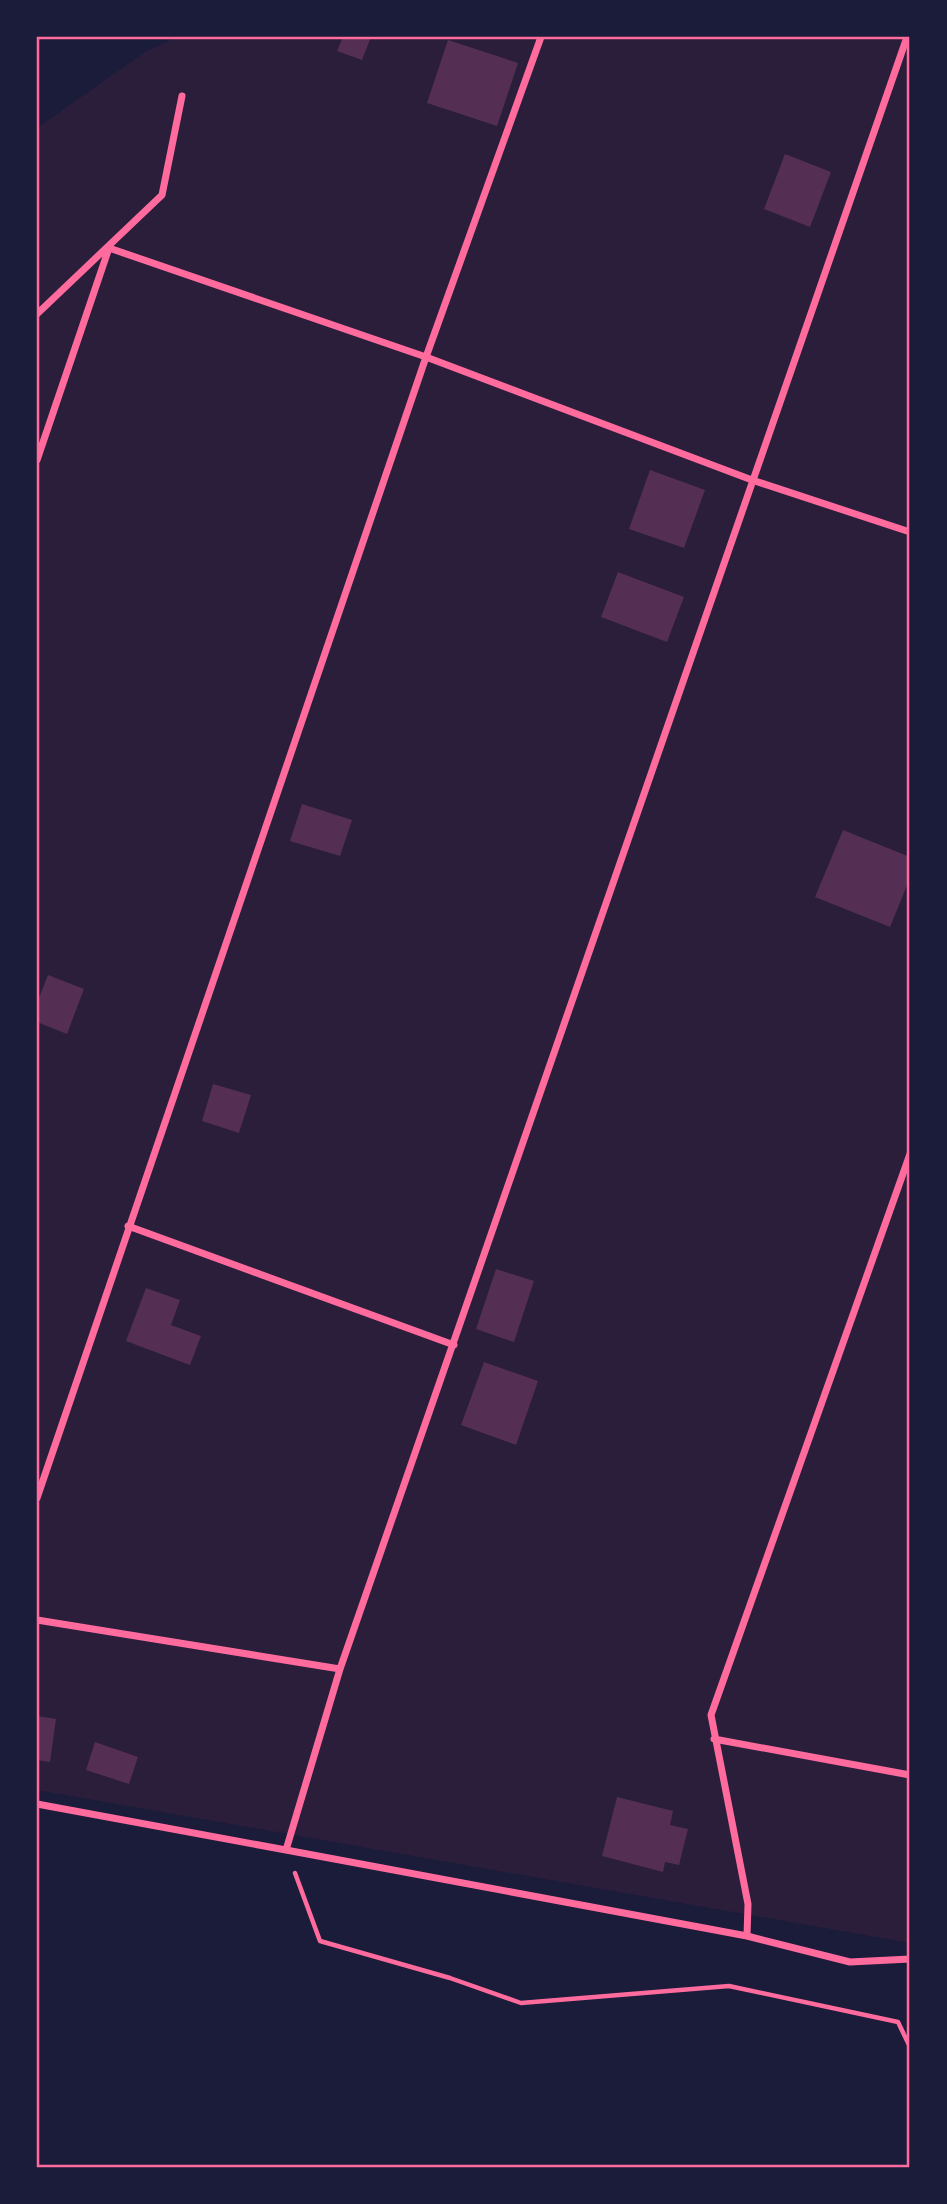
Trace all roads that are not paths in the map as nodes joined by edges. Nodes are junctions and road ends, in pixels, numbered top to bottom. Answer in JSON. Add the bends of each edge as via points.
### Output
{"nodes":[{"id":1,"x":541,"y":37,"type":"edge"},
{"id":2,"x":907,"y":37,"type":"edge"},
{"id":3,"x":182,"y":96,"type":"dead end"},
{"id":4,"x":109,"y":248,"type":"junction"},
{"id":5,"x":37,"y":314,"type":"edge"},
{"id":6,"x":426,"y":357,"type":"junction"},
{"id":7,"x":37,"y":460,"type":"edge"},
{"id":8,"x":752,"y":480,"type":"junction"},
{"id":9,"x":910,"y":532,"type":"edge"},
{"id":10,"x":910,"y":1154,"type":"edge"},
{"id":11,"x":128,"y":1226,"type":"junction"},
{"id":12,"x":454,"y":1345,"type":"junction"},
{"id":13,"x":37,"y":1498,"type":"edge"},
{"id":14,"x":37,"y":1620,"type":"edge"},
{"id":15,"x":340,"y":1669,"type":"junction"},
{"id":16,"x":714,"y":1739,"type":"junction"},
{"id":17,"x":910,"y":1775,"type":"edge"},
{"id":18,"x":37,"y":1804,"type":"edge"},
{"id":19,"x":286,"y":1850,"type":"junction"},
{"id":20,"x":747,"y":1936,"type":"junction"},
{"id":21,"x":910,"y":1959,"type":"edge"}],
"edges":[{"from":1,"to":6,"type":"street"},
{"from":2,"to":8,"type":"street"},
{"from":3,"to":4,"type":"street","via":[[162,195]]},
{"from":4,"to":5,"type":"street"},
{"from":4,"to":6,"type":"street"},
{"from":4,"to":7,"type":"street"},
{"from":6,"to":8,"type":"street"},
{"from":6,"to":11,"type":"street"},
{"from":8,"to":9,"type":"street"},
{"from":8,"to":12,"type":"street"},
{"from":10,"to":16,"type":"street","via":[[711,1715]]},
{"from":11,"to":12,"type":"street"},
{"from":11,"to":13,"type":"street"},
{"from":12,"to":15,"type":"street"},
{"from":14,"to":15,"type":"street"},
{"from":15,"to":19,"type":"street"},
{"from":16,"to":17,"type":"street"},
{"from":16,"to":20,"type":"street","via":[[748,1904]]},
{"from":18,"to":19,"type":"street"},
{"from":19,"to":20,"type":"street"},
{"from":20,"to":21,"type":"street","via":[[850,1962]]}]}
